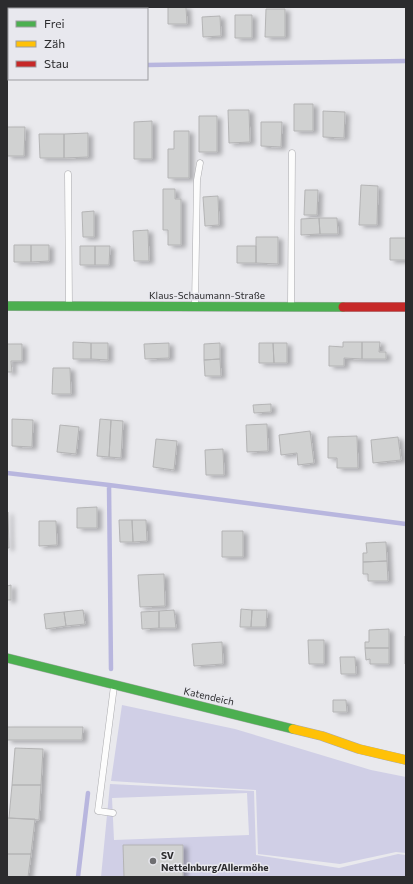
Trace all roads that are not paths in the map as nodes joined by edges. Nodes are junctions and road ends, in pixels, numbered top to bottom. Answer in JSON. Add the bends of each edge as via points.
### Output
{"nodes":[{"id":1,"x":292,"y":153,"type":"dead end"},
{"id":2,"x":200,"y":163,"type":"dead end"},
{"id":3,"x":68,"y":174,"type":"dead end"},
{"id":4,"x":7,"y":306,"type":"edge"},
{"id":5,"x":69,"y":306,"type":"junction"},
{"id":6,"x":195,"y":306,"type":"junction"},
{"id":7,"x":292,"y":307,"type":"junction"},
{"id":8,"x":406,"y":307,"type":"edge"},
{"id":9,"x":7,"y":658,"type":"edge"},
{"id":10,"x":114,"y":685,"type":"junction"},
{"id":11,"x":406,"y":760,"type":"edge"},
{"id":12,"x":113,"y":813,"type":"dead end"}],
"edges":[{"from":1,"to":7,"type":"lane"},
{"from":2,"to":6,"type":"lane","via":[[197,180]]},
{"from":3,"to":5,"type":"lane"},
{"from":4,"to":5,"type":"street","name":"Klaus-Schaumann-Straße"},
{"from":5,"to":6,"type":"street","name":"Klaus-Schaumann-Straße"},
{"from":6,"to":7,"type":"street","name":"Klaus-Schaumann-Straße"},
{"from":7,"to":8,"type":"street","name":"Klaus-Schaumann-Straße"},
{"from":9,"to":10,"type":"street","name":"Katendeich"},
{"from":10,"to":11,"type":"street","name":"Katendeich","via":[[231,712]]},
{"from":10,"to":12,"type":"lane","via":[[98,811]]}]}
